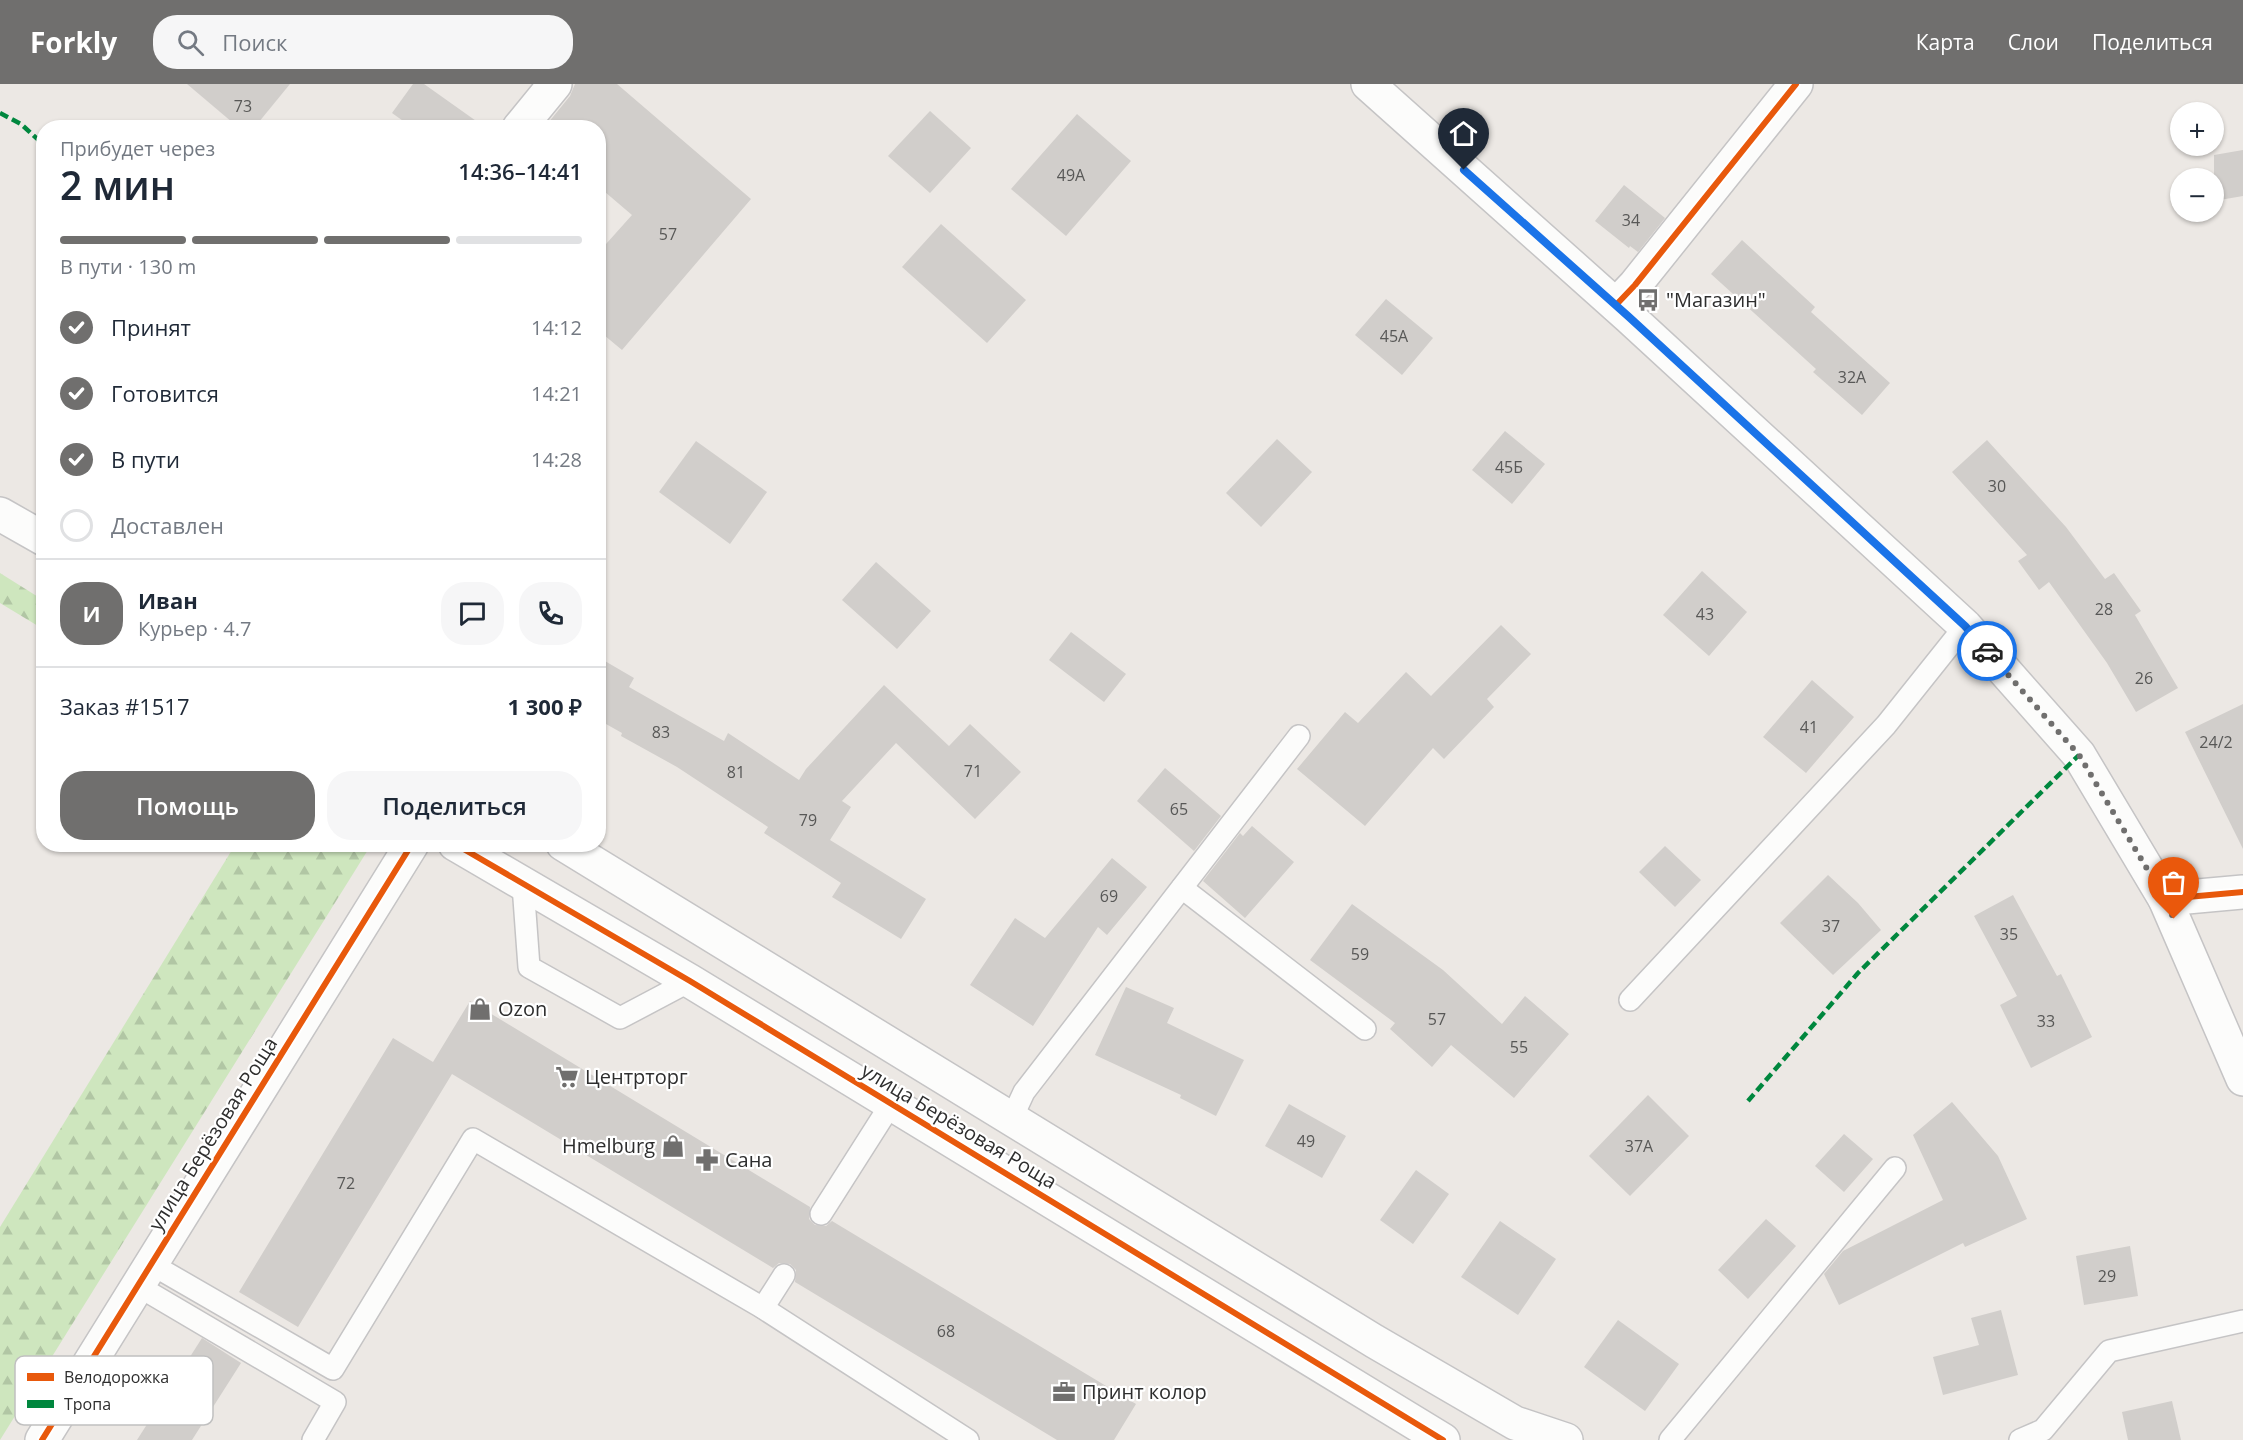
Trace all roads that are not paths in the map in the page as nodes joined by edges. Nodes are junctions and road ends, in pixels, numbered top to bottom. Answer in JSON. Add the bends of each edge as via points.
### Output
{"nodes":[{"id":1,"x":555,"y":84,"type":"edge"},
{"id":2,"x":1368,"y":84,"type":"edge"},
{"id":3,"x":1796,"y":84,"type":"edge"},
{"id":4,"x":526,"y":120,"type":"edge"},
{"id":5,"x":1616,"y":305,"type":"junction"},
{"id":6,"x":0,"y":514,"type":"edge"},
{"id":7,"x":36,"y":534,"type":"edge"},
{"id":8,"x":1965,"y":626,"type":"junction"},
{"id":9,"x":1299,"y":736,"type":"dead end"},
{"id":10,"x":407,"y":852,"type":"edge"},
{"id":11,"x":468,"y":852,"type":"edge"},
{"id":12,"x":576,"y":852,"type":"edge"},
{"id":13,"x":523,"y":885,"type":"junction"},
{"id":14,"x":1182,"y":888,"type":"junction"},
{"id":15,"x":2243,"y":892,"type":"edge"},
{"id":16,"x":2165,"y":899,"type":"junction"},
{"id":17,"x":690,"y":981,"type":"junction"},
{"id":18,"x":1630,"y":1000,"type":"dead end"},
{"id":19,"x":1365,"y":1029,"type":"dead end"},
{"id":20,"x":2243,"y":1079,"type":"edge"},
{"id":21,"x":891,"y":1104,"type":"junction"},
{"id":22,"x":1011,"y":1120,"type":"junction"},
{"id":23,"x":1895,"y":1168,"type":"dead end"},
{"id":24,"x":821,"y":1214,"type":"dead end"},
{"id":25,"x":145,"y":1275,"type":"junction"},
{"id":26,"x":784,"y":1275,"type":"dead end"},
{"id":27,"x":763,"y":1308,"type":"junction"},
{"id":28,"x":2243,"y":1320,"type":"edge"},
{"id":29,"x":94,"y":1356,"type":"edge"},
{"id":30,"x":51,"y":1425,"type":"edge"},
{"id":31,"x":42,"y":1440,"type":"edge"},
{"id":32,"x":313,"y":1440,"type":"edge"},
{"id":33,"x":968,"y":1440,"type":"edge"},
{"id":34,"x":1443,"y":1440,"type":"edge"},
{"id":35,"x":1566,"y":1440,"type":"edge"},
{"id":36,"x":1670,"y":1440,"type":"edge"},
{"id":37,"x":2020,"y":1440,"type":"edge"}],
"edges":[{"from":1,"to":4,"type":"main road"},
{"from":2,"to":5,"type":"main road"},
{"from":3,"to":5,"type":"main road"},
{"from":5,"to":8,"type":"main road"},
{"from":6,"to":7,"type":"main road"},
{"from":8,"to":16,"type":"main road","via":[[2079,755]]},
{"from":8,"to":18,"type":"lane","via":[[1886,725]]},
{"from":9,"to":14,"type":"lane"},
{"from":10,"to":25,"type":"main road","name":"улица Берёзовая Роща"},
{"from":11,"to":13,"type":"main road","name":"улица Берёзовая Роща"},
{"from":12,"to":22,"type":"main road"},
{"from":13,"to":17,"type":"main road","name":"улица Берёзовая Роща"},
{"from":13,"to":17,"type":"lane","via":[[529,967],[620,1018]]},
{"from":14,"to":19,"type":"lane"},
{"from":14,"to":22,"type":"lane","via":[[1024,1092]]},
{"from":15,"to":16,"type":"main road"},
{"from":16,"to":20,"type":"main road"},
{"from":17,"to":21,"type":"main road","name":"улица Берёзовая Роща"},
{"from":21,"to":24,"type":"lane"},
{"from":21,"to":34,"type":"main road","name":"улица Берёзовая Роща"},
{"from":22,"to":35,"type":"main road","via":[[1515,1423]]},
{"from":23,"to":36,"type":"lane"},
{"from":25,"to":27,"type":"lane","via":[[333,1369],[473,1139]]},
{"from":25,"to":29,"type":"main road","name":"улица Берёзовая Роща"},
{"from":25,"to":32,"type":"lane","via":[[335,1402]]},
{"from":26,"to":27,"type":"lane"},
{"from":27,"to":33,"type":"lane"},
{"from":28,"to":37,"type":"lane","via":[[2109,1351],[2043,1430]]},
{"from":30,"to":31,"type":"main road","name":"улица Берёзовая Роща"}]}
